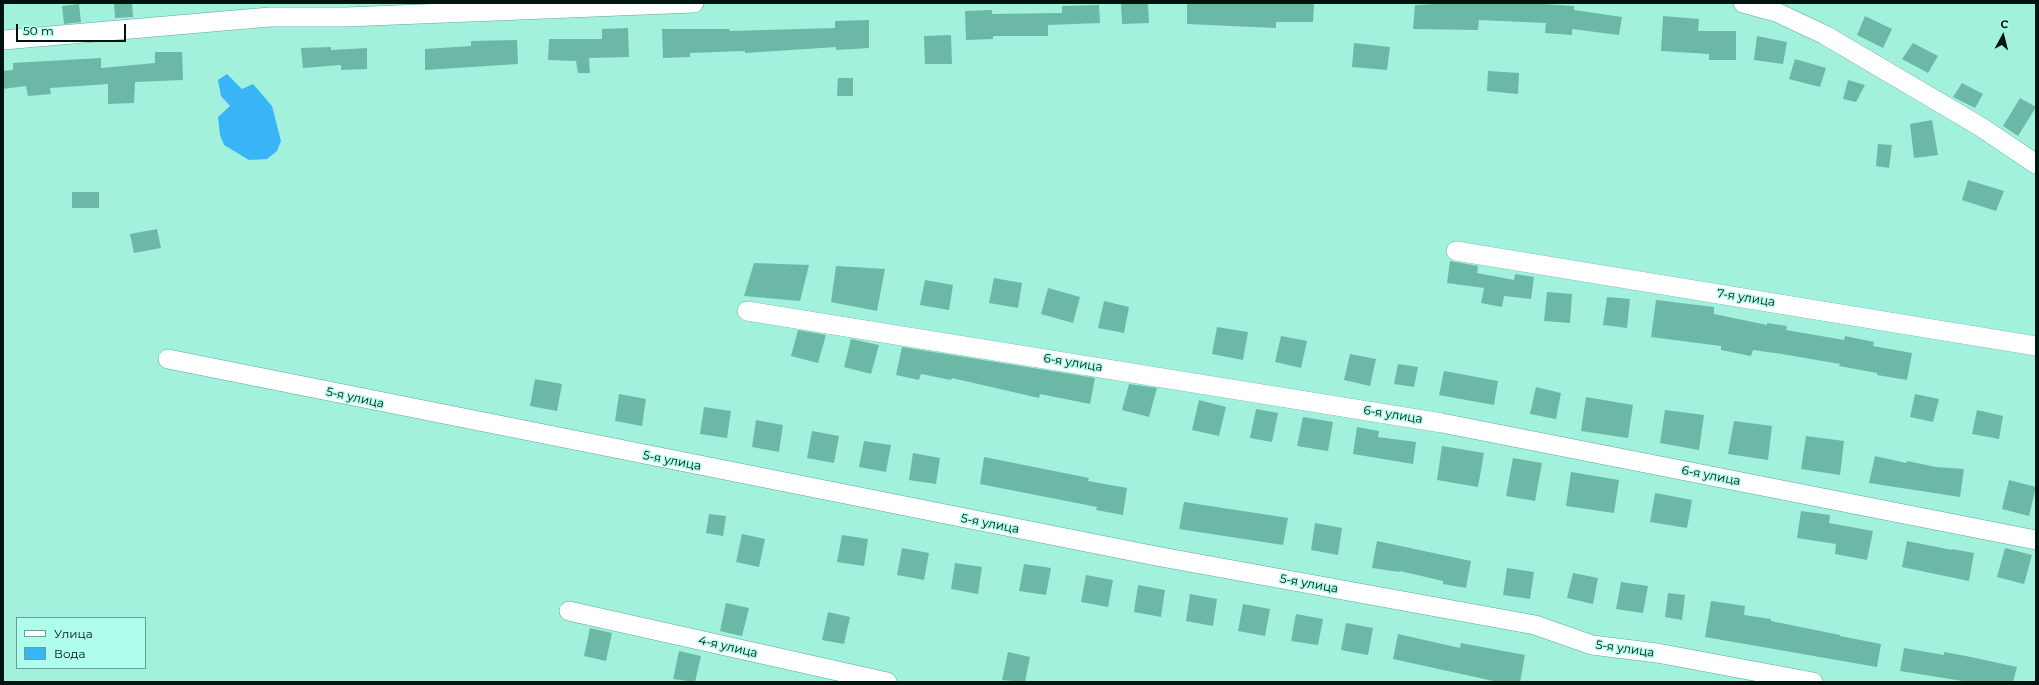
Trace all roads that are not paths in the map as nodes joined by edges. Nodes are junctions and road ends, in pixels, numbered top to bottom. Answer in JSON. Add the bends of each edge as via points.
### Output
{"nodes":[{"id":1,"x":694,"y":3,"type":"edge"},
{"id":2,"x":1744,"y":3,"type":"edge"},
{"id":3,"x":3,"y":40,"type":"edge"},
{"id":4,"x":2036,"y":164,"type":"edge"},
{"id":5,"x":1456,"y":251,"type":"dead end"},
{"id":6,"x":747,"y":311,"type":"dead end"},
{"id":7,"x":2036,"y":346,"type":"edge"},
{"id":8,"x":168,"y":359,"type":"dead end"},
{"id":9,"x":2036,"y":540,"type":"edge"},
{"id":10,"x":569,"y":611,"type":"dead end"},
{"id":11,"x":887,"y":682,"type":"edge"},
{"id":12,"x":1812,"y":682,"type":"edge"}],
"edges":[{"from":1,"to":3,"type":"street","via":[[346,17],[270,17]]},
{"from":2,"to":4,"type":"street","via":[[1776,12],[1825,35],[1981,127]]},
{"from":5,"to":7,"type":"street","name":"7-я улица"},
{"from":6,"to":9,"type":"street","name":"6-я улица","via":[[1442,423]]},
{"from":8,"to":12,"type":"street","name":"5-я улица","via":[[1141,553],[1535,625],[1592,645],[1657,653]]},
{"from":10,"to":11,"type":"street","name":"4-я улица"}]}
